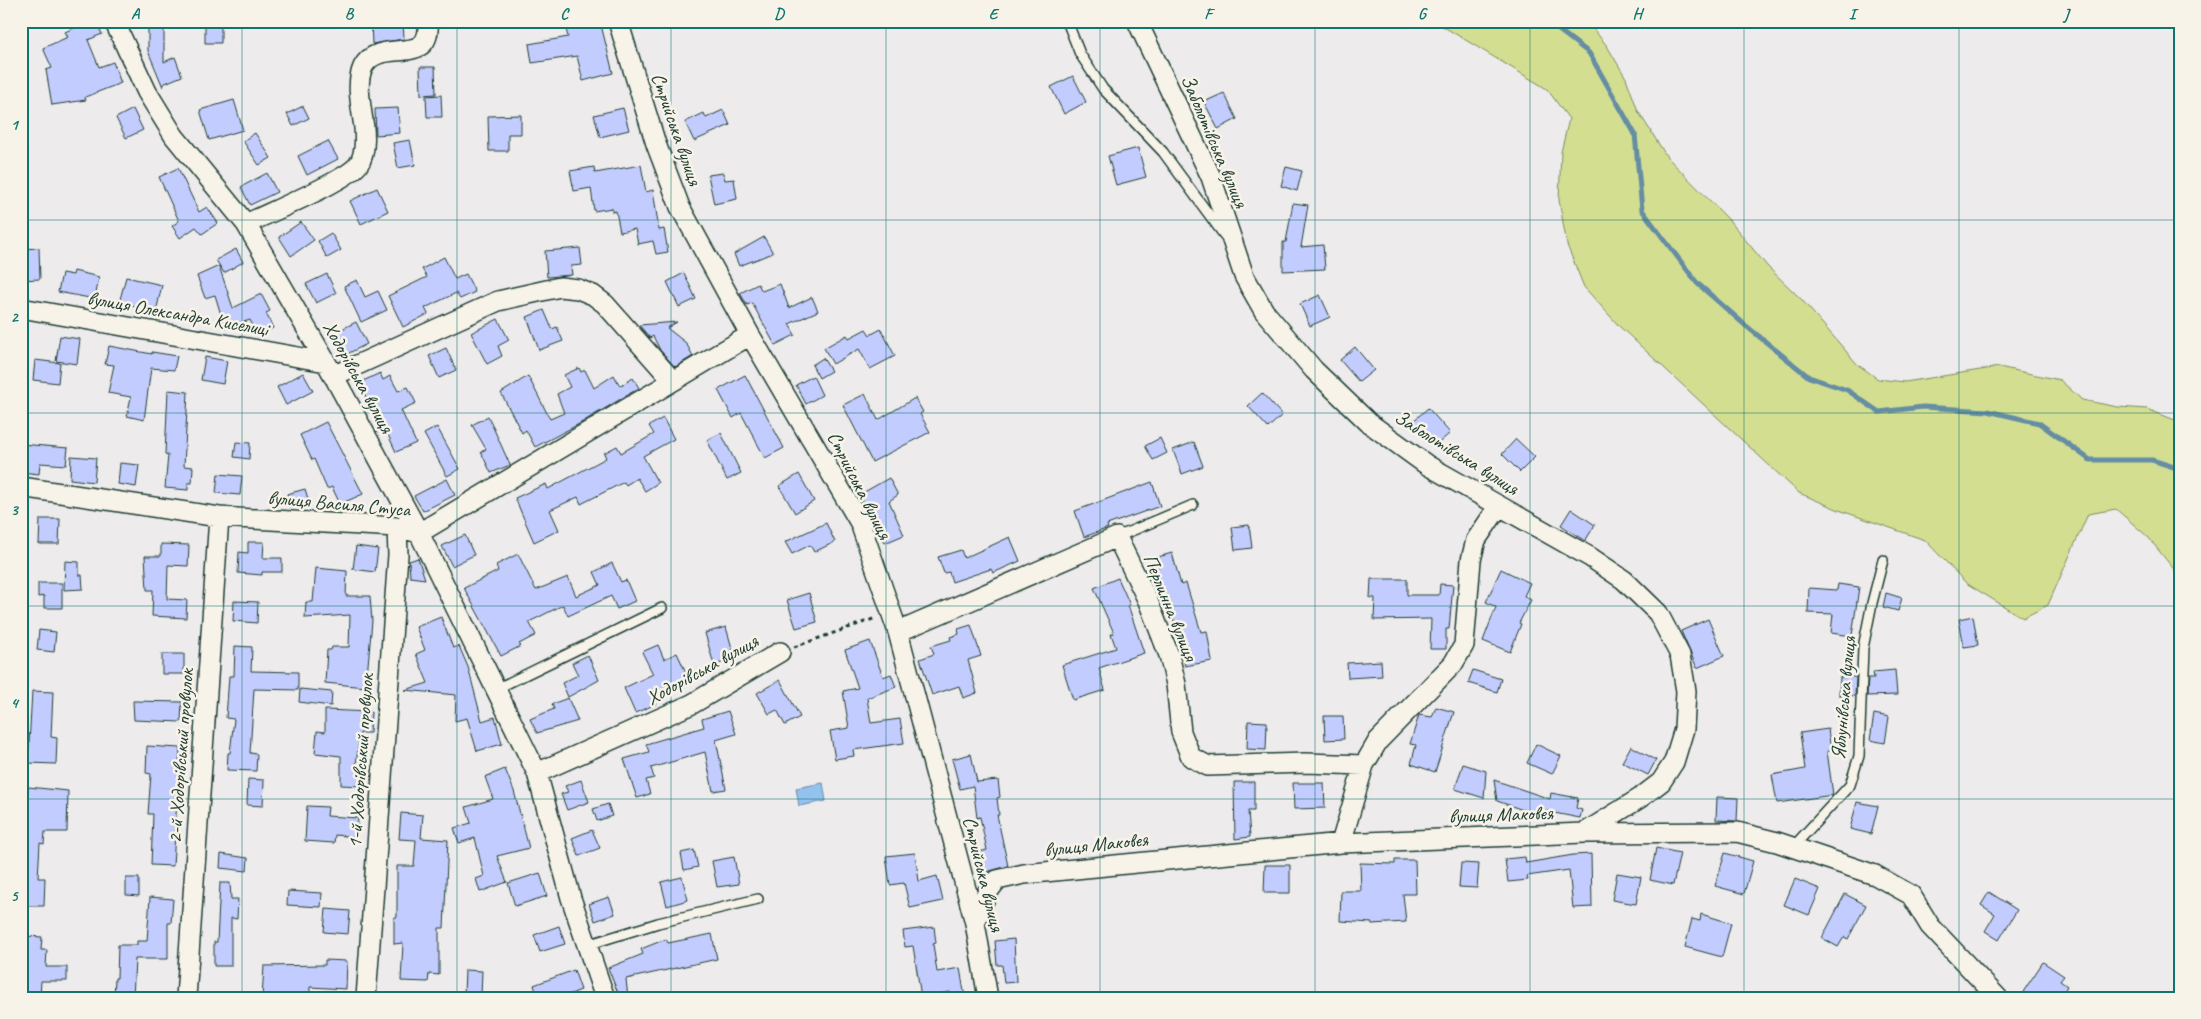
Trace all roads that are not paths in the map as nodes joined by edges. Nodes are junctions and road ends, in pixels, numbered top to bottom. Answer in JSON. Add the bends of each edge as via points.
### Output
{"nodes":[{"id":1,"x":114,"y":21,"type":"edge"},
{"id":2,"x":428,"y":21,"type":"edge"},
{"id":3,"x":618,"y":21,"type":"edge"},
{"id":4,"x":1068,"y":21,"type":"edge"},
{"id":5,"x":1137,"y":21,"type":"edge"},
{"id":6,"x":246,"y":224,"type":"junction"},
{"id":7,"x":1233,"y":247,"type":"junction"},
{"id":8,"x":21,"y":308,"type":"edge"},
{"id":9,"x":750,"y":335,"type":"junction"},
{"id":10,"x":330,"y":369,"type":"junction"},
{"id":11,"x":672,"y":380,"type":"junction"},
{"id":12,"x":21,"y":487,"type":"edge"},
{"id":13,"x":21,"y":497,"type":"edge"},
{"id":14,"x":1193,"y":505,"type":"dead end"},
{"id":15,"x":1499,"y":506,"type":"junction"},
{"id":16,"x":219,"y":516,"type":"junction"},
{"id":17,"x":397,"y":527,"type":"junction"},
{"id":18,"x":419,"y":533,"type":"junction"},
{"id":19,"x":1117,"y":537,"type":"junction"},
{"id":20,"x":1883,"y":560,"type":"dead end"},
{"id":21,"x":662,"y":608,"type":"dead end"},
{"id":22,"x":898,"y":632,"type":"junction"},
{"id":23,"x":780,"y":652,"type":"road end"},
{"id":24,"x":496,"y":689,"type":"junction"},
{"id":25,"x":1364,"y":765,"type":"junction"},
{"id":26,"x":537,"y":773,"type":"junction"},
{"id":27,"x":1584,"y":833,"type":"junction"},
{"id":28,"x":1341,"y":843,"type":"junction"},
{"id":29,"x":1793,"y":848,"type":"junction"},
{"id":30,"x":758,"y":898,"type":"dead end"},
{"id":31,"x":975,"y":923,"type":"junction"},
{"id":32,"x":587,"y":945,"type":"junction"},
{"id":33,"x":186,"y":998,"type":"edge"},
{"id":34,"x":366,"y":998,"type":"edge"},
{"id":35,"x":605,"y":998,"type":"edge"},
{"id":36,"x":988,"y":998,"type":"edge"},
{"id":37,"x":1998,"y":998,"type":"edge"}],
"edges":[{"from":1,"to":6,"type":"street","name":"Ходорівська вулиця","via":[[147,92],[174,136]]},
{"from":2,"to":6,"type":"street","via":[[427,40],[422,46],[384,52],[370,59],[364,67],[360,81],[365,136],[358,165],[342,177]]},
{"from":3,"to":9,"type":"street","name":"Стрийська вулиця","via":[[656,144],[680,207]]},
{"from":4,"to":7,"type":"lane","via":[[1080,54],[1103,89],[1163,152]]},
{"from":5,"to":7,"type":"street","name":"Заболотівська вулиця","via":[[1211,177]]},
{"from":6,"to":10,"type":"street","name":"Ходорівська вулиця"},
{"from":7,"to":15,"type":"street","name":"Заболотівська вулиця","via":[[1244,276],[1264,311],[1314,370],[1369,423],[1427,464]]},
{"from":8,"to":10,"type":"street","name":"вулиця Олександра Киселиці"},
{"from":9,"to":11,"type":"street","name":"вулиця Василя Стуса"},
{"from":9,"to":22,"type":"street","name":"Стрийська вулиця","via":[[860,523]]},
{"from":10,"to":11,"type":"street","via":[[498,300],[560,287],[578,289],[605,304]]},
{"from":10,"to":18,"type":"street","name":"Ходорівська вулиця"},
{"from":11,"to":18,"type":"street","name":"вулиця Василя Стуса"},
{"from":12,"to":13,"type":"street"},
{"from":12,"to":16,"type":"street","name":"вулиця Василя Стуса"},
{"from":14,"to":19,"type":"lane"},
{"from":15,"to":25,"type":"street","via":[[1476,540],[1471,560],[1464,645],[1453,664],[1378,741]]},
{"from":15,"to":27,"type":"street","name":"Заболотівська вулиця","via":[[1624,580],[1658,613],[1680,656],[1686,691],[1684,729],[1674,762],[1661,782]]},
{"from":16,"to":17,"type":"street","name":"вулиця Василя Стуса"},
{"from":16,"to":33,"type":"street","name":"2-й Ходорівський провулок"},
{"from":17,"to":18,"type":"street","name":"вулиця Василя Стуса"},
{"from":17,"to":34,"type":"street","name":"1-й Ходорівський провулок","via":[[398,555]]},
{"from":18,"to":24,"type":"street","name":"Ходорівська вулиця"},
{"from":19,"to":22,"type":"street"},
{"from":19,"to":25,"type":"street","name":"Перлинна вулиця","via":[[1170,655],[1181,732],[1190,757],[1208,766]]},
{"from":20,"to":29,"type":"lane","name":"Яблунівська вулиця","via":[[1863,648],[1857,763],[1850,785]]},
{"from":21,"to":24,"type":"lane"},
{"from":22,"to":31,"type":"street","name":"Стрийська вулиця"},
{"from":23,"to":26,"type":"street","name":"Ходорівська вулиця","via":[[692,704]]},
{"from":24,"to":26,"type":"street","name":"Ходорівська вулиця"},
{"from":25,"to":28,"type":"street"},
{"from":26,"to":32,"type":"street","name":"Ходорівська вулиця"},
{"from":27,"to":28,"type":"street","name":"вулиця Маковея"},
{"from":27,"to":29,"type":"street","name":"вулиця Маковея","via":[[1737,832]]},
{"from":28,"to":31,"type":"street","name":"вулиця Маковея","via":[[1024,874],[997,880],[987,892]]},
{"from":29,"to":37,"type":"street","name":"вулиця Маковея","via":[[1875,875],[1911,895],[1930,926]]},
{"from":30,"to":32,"type":"lane"},
{"from":31,"to":36,"type":"street","name":"Стрийська вулиця"},
{"from":32,"to":35,"type":"street","name":"Ходорівська вулиця"}]}
